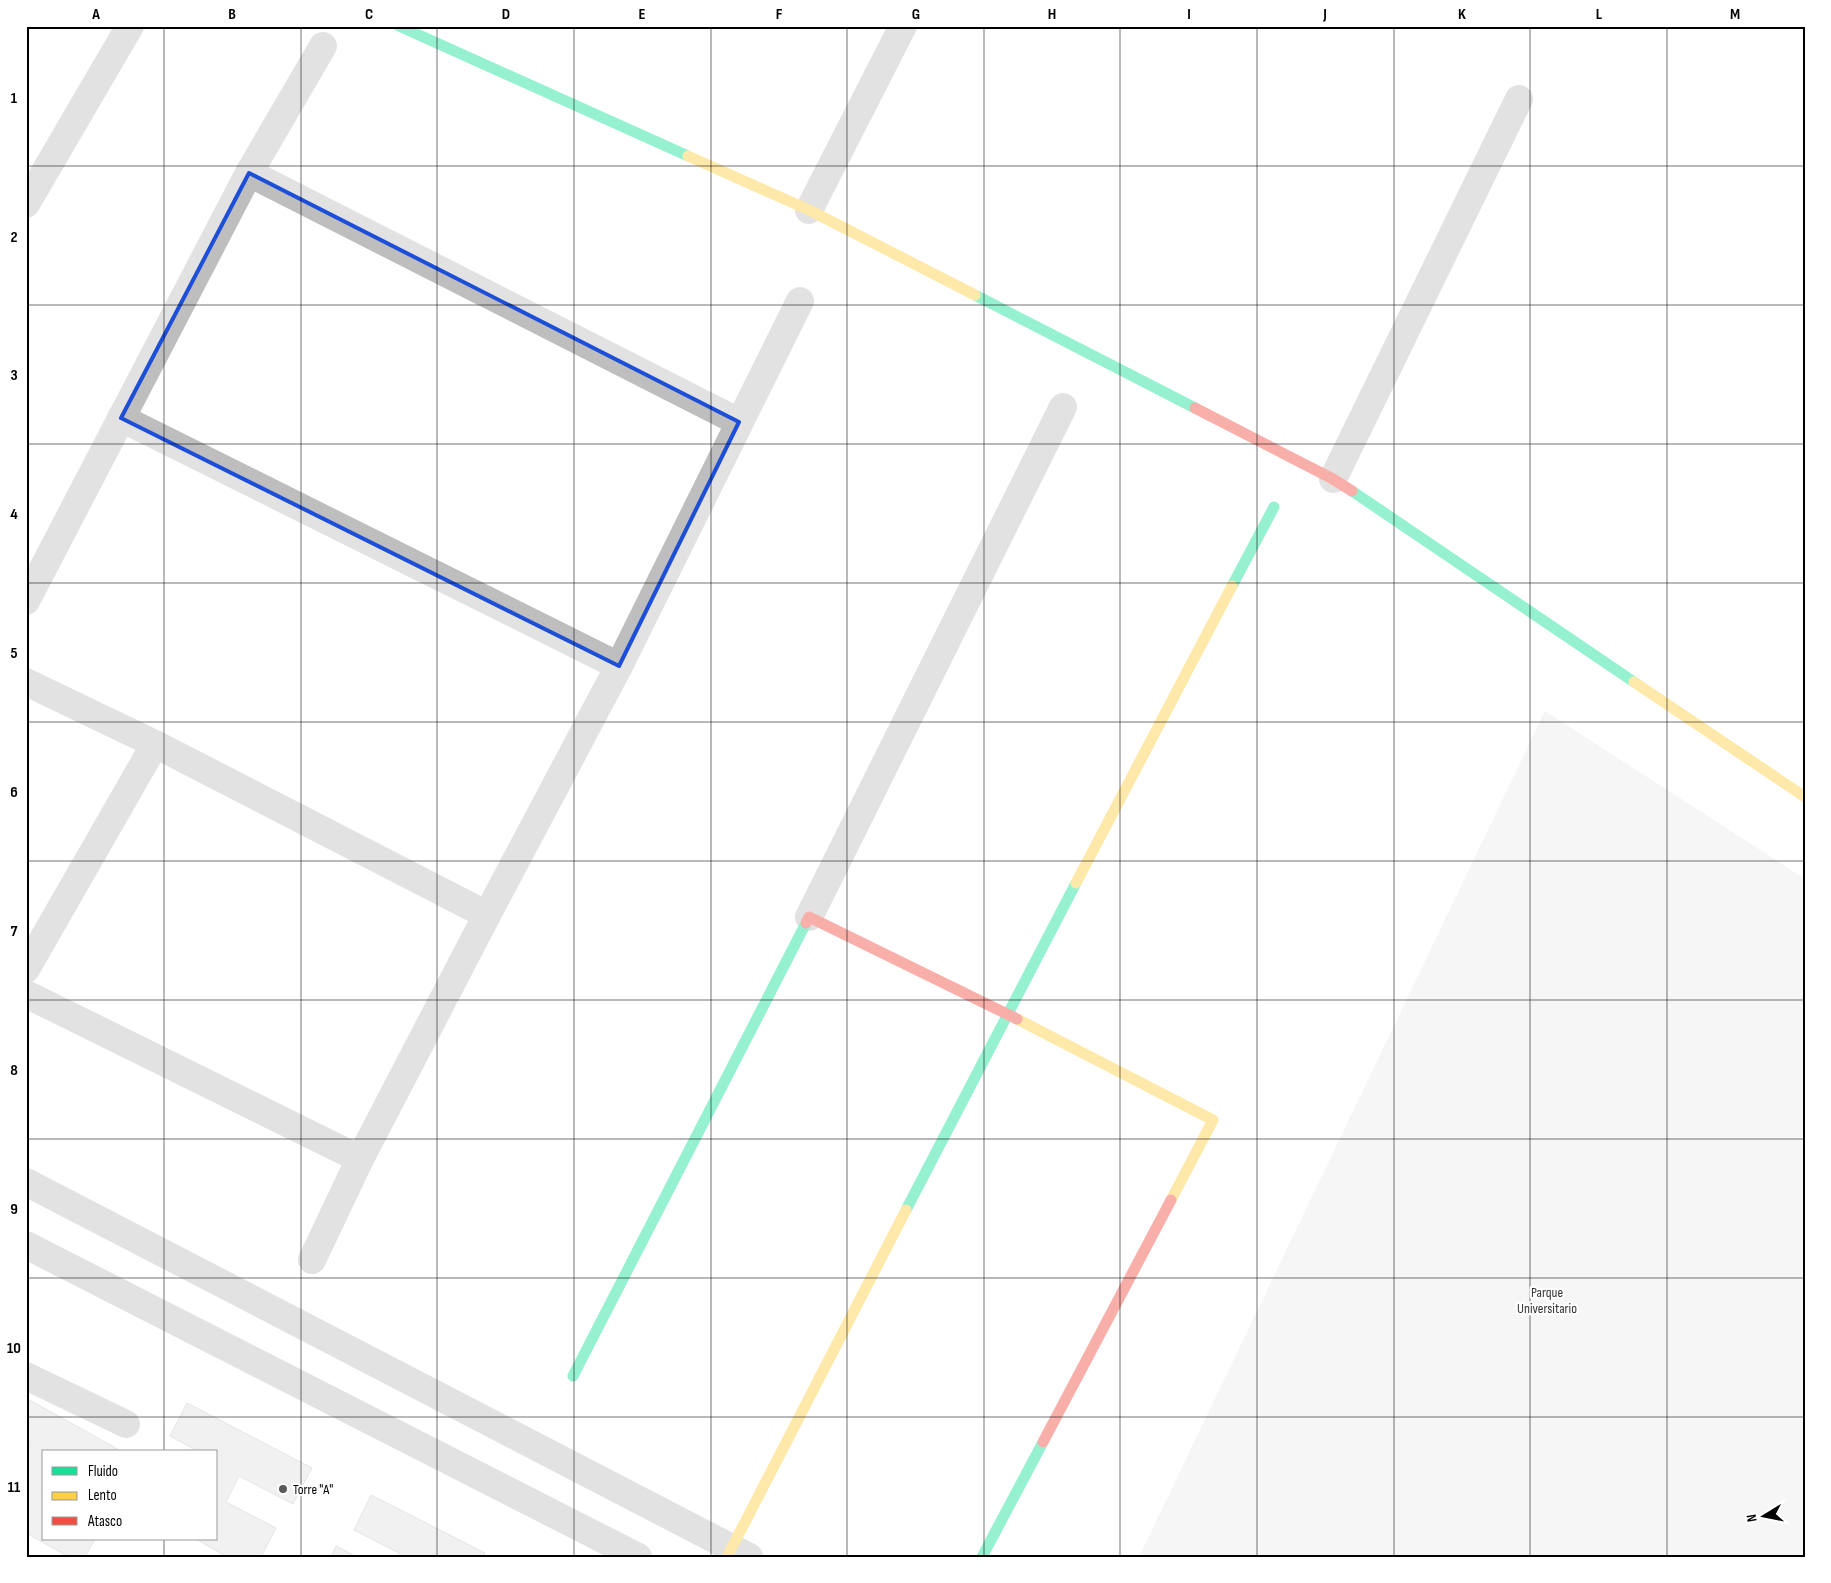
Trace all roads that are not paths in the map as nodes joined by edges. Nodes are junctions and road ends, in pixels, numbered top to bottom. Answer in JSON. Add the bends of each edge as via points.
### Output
{"nodes":[{"id":1,"x":130,"y":26,"type":"edge"},
{"id":2,"x":399,"y":26,"type":"edge"},
{"id":3,"x":903,"y":26,"type":"edge"},
{"id":4,"x":323,"y":46,"type":"dead end"},
{"id":5,"x":1518,"y":99,"type":"dead end"},
{"id":6,"x":249,"y":173,"type":"junction"},
{"id":7,"x":26,"y":204,"type":"edge"},
{"id":8,"x":809,"y":210,"type":"junction"},
{"id":9,"x":800,"y":301,"type":"dead end"},
{"id":10,"x":1063,"y":407,"type":"dead end"},
{"id":11,"x":121,"y":418,"type":"junction"},
{"id":12,"x":739,"y":422,"type":"junction"},
{"id":13,"x":1333,"y":479,"type":"junction"},
{"id":14,"x":1274,"y":507,"type":"dead end"},
{"id":15,"x":26,"y":601,"type":"edge"},
{"id":16,"x":619,"y":666,"type":"junction"},
{"id":17,"x":26,"y":682,"type":"edge"},
{"id":18,"x":155,"y":744,"type":"junction"},
{"id":19,"x":1805,"y":797,"type":"edge"},
{"id":20,"x":487,"y":915,"type":"junction"},
{"id":21,"x":809,"y":917,"type":"junction"},
{"id":22,"x":26,"y":969,"type":"edge"},
{"id":23,"x":26,"y":994,"type":"edge"},
{"id":24,"x":1007,"y":1014,"type":"junction"},
{"id":25,"x":360,"y":1159,"type":"junction"},
{"id":26,"x":28,"y":1190,"type":"edge"},
{"id":27,"x":26,"y":1245,"type":"edge"},
{"id":28,"x":312,"y":1260,"type":"dead end"},
{"id":29,"x":26,"y":1376,"type":"edge"},
{"id":30,"x":573,"y":1376,"type":"dead end"},
{"id":31,"x":126,"y":1424,"type":"dead end"},
{"id":32,"x":736,"y":1554,"type":"edge"},
{"id":33,"x":638,"y":1557,"type":"edge"},
{"id":34,"x":982,"y":1557,"type":"edge"}],
"edges":[{"from":1,"to":7,"type":"street"},
{"from":2,"to":8,"type":"street"},
{"from":3,"to":8,"type":"street"},
{"from":4,"to":6,"type":"street"},
{"from":5,"to":13,"type":"street"},
{"from":6,"to":11,"type":"street"},
{"from":6,"to":12,"type":"street"},
{"from":8,"to":13,"type":"street"},
{"from":9,"to":12,"type":"street"},
{"from":10,"to":21,"type":"street"},
{"from":11,"to":15,"type":"street"},
{"from":11,"to":16,"type":"street"},
{"from":12,"to":16,"type":"street"},
{"from":13,"to":19,"type":"street"},
{"from":14,"to":24,"type":"street"},
{"from":16,"to":20,"type":"street"},
{"from":17,"to":18,"type":"street"},
{"from":18,"to":20,"type":"street"},
{"from":18,"to":22,"type":"street"},
{"from":20,"to":25,"type":"street"},
{"from":21,"to":24,"type":"street"},
{"from":21,"to":30,"type":"street"},
{"from":23,"to":25,"type":"street"},
{"from":24,"to":32,"type":"street"},
{"from":24,"to":34,"type":"street","via":[[1213,1120]]},
{"from":25,"to":28,"type":"street"},
{"from":26,"to":32,"type":"street"},
{"from":27,"to":33,"type":"street"},
{"from":29,"to":31,"type":"street"}]}
